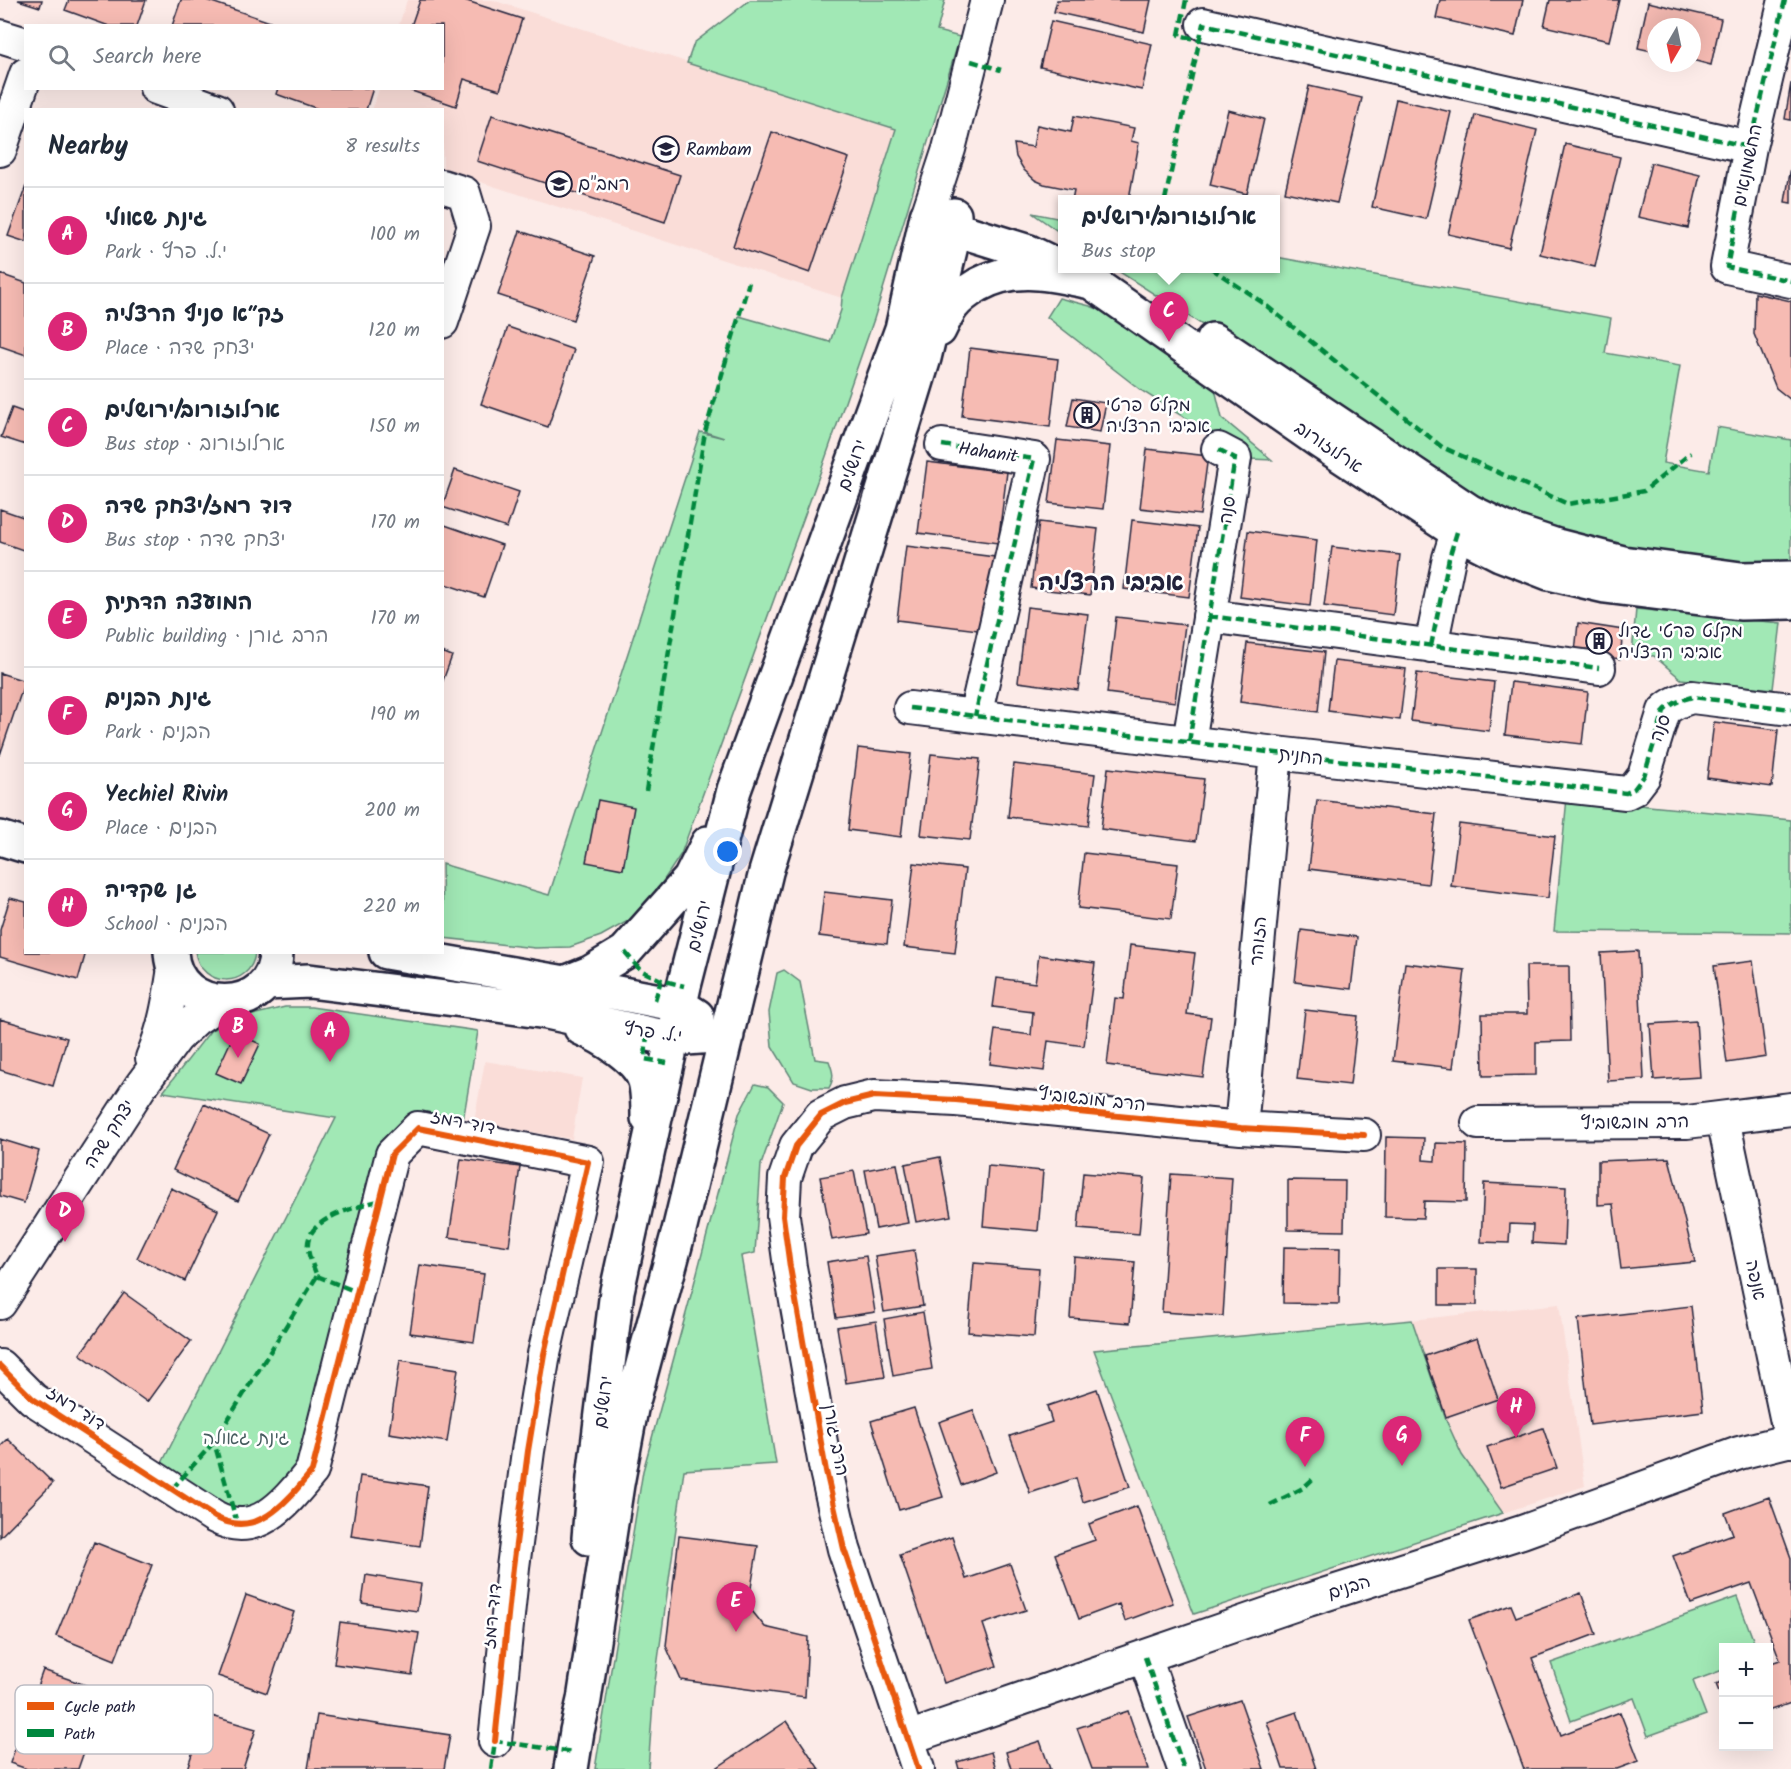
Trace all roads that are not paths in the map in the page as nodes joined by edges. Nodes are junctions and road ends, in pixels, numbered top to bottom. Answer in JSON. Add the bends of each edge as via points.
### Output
{"nodes":[{"id":1,"x":987,"y":0,"type":"edge"},
{"id":2,"x":1785,"y":0,"type":"edge"},
{"id":3,"x":1203,"y":24,"type":"dead end"},
{"id":4,"x":0,"y":36,"type":"edge"},
{"id":5,"x":24,"y":43,"type":"edge"},
{"id":6,"x":24,"y":80,"type":"edge"},
{"id":7,"x":162,"y":90,"type":"edge"},
{"id":8,"x":211,"y":108,"type":"edge"},
{"id":9,"x":1750,"y":147,"type":"junction"},
{"id":10,"x":0,"y":150,"type":"edge"},
{"id":11,"x":453,"y":190,"type":"edge"},
{"id":12,"x":946,"y":220,"type":"junction"},
{"id":13,"x":1058,"y":241,"type":"edge"},
{"id":14,"x":1058,"y":263,"type":"edge"},
{"id":15,"x":1058,"y":273,"type":"edge"},
{"id":16,"x":1081,"y":273,"type":"edge"},
{"id":17,"x":1082,"y":273,"type":"edge"},
{"id":18,"x":1791,"y":281,"type":"edge"},
{"id":19,"x":444,"y":316,"type":"edge"},
{"id":20,"x":924,"y":358,"type":"junction"},
{"id":21,"x":942,"y":445,"type":"dead end"},
{"id":22,"x":1218,"y":449,"type":"dead end"},
{"id":23,"x":1457,"y":532,"type":"junction"},
{"id":24,"x":1791,"y":578,"type":"edge"},
{"id":25,"x":1791,"y":602,"type":"edge"},
{"id":26,"x":1209,"y":616,"type":"junction"},
{"id":27,"x":1431,"y":646,"type":"junction"},
{"id":28,"x":1599,"y":668,"type":"dead end"},
{"id":29,"x":910,"y":708,"type":"dead end"},
{"id":30,"x":1791,"y":709,"type":"edge"},
{"id":31,"x":975,"y":716,"type":"junction"},
{"id":32,"x":1189,"y":742,"type":"junction"},
{"id":33,"x":1276,"y":753,"type":"junction"},
{"id":34,"x":734,"y":790,"type":"junction"},
{"id":35,"x":1626,"y":793,"type":"joint"},
{"id":36,"x":0,"y":838,"type":"edge"},
{"id":37,"x":24,"y":845,"type":"edge"},
{"id":38,"x":276,"y":954,"type":"edge"},
{"id":39,"x":398,"y":954,"type":"edge"},
{"id":40,"x":171,"y":958,"type":"edge"},
{"id":41,"x":565,"y":982,"type":"junction"},
{"id":42,"x":266,"y":983,"type":"junction"},
{"id":43,"x":220,"y":1003,"type":"junction"},
{"id":44,"x":680,"y":1005,"type":"junction"},
{"id":45,"x":547,"y":1012,"type":"junction"},
{"id":46,"x":727,"y":1035,"type":"junction"},
{"id":47,"x":673,"y":1039,"type":"junction"},
{"id":48,"x":140,"y":1087,"type":"junction"},
{"id":49,"x":1791,"y":1110,"type":"edge"},
{"id":50,"x":821,"y":1115,"type":"joint"},
{"id":51,"x":1723,"y":1119,"type":"junction"},
{"id":52,"x":1478,"y":1123,"type":"dead end"},
{"id":53,"x":1240,"y":1128,"type":"junction"},
{"id":54,"x":1364,"y":1135,"type":"dead end"},
{"id":55,"x":648,"y":1151,"type":"junction"},
{"id":56,"x":0,"y":1303,"type":"edge"},
{"id":57,"x":0,"y":1366,"type":"edge"},
{"id":58,"x":1791,"y":1440,"type":"edge"},
{"id":59,"x":1145,"y":1657,"type":"junction"},
{"id":60,"x":577,"y":1731,"type":"junction"},
{"id":61,"x":908,"y":1738,"type":"junction"},
{"id":62,"x":495,"y":1741,"type":"dead end"},
{"id":63,"x":571,"y":1769,"type":"edge"},
{"id":64,"x":918,"y":1769,"type":"edge"},
{"id":65,"x":1184,"y":1769,"type":"edge"}],
"edges":[{"from":1,"to":12,"type":"street","name":"ירושלים","via":[[949,149]]},
{"from":2,"to":9,"type":"street","name":"החשמונאים"},
{"from":3,"to":9,"type":"street"},
{"from":4,"to":5,"type":"street"},
{"from":6,"to":10,"type":"street"},
{"from":7,"to":8,"type":"street"},
{"from":9,"to":18,"type":"street","name":"החשמונאים","via":[[1727,267]]},
{"from":11,"to":19,"type":"street","via":[[474,226]]},
{"from":12,"to":13,"type":"main road","via":[[1035,231]]},
{"from":12,"to":14,"type":"main road"},
{"from":12,"to":20,"type":"main road"},
{"from":12,"to":34,"type":"main road","name":"ירושלים","via":[[902,329]]},
{"from":15,"to":20,"type":"main road","name":"ארלוזורוב","via":[[1016,272],[992,278],[962,295]]},
{"from":16,"to":23,"type":"main road","name":"ארלוזורוב","via":[[1318,441]]},
{"from":17,"to":24,"type":"main road","name":"ארלוזורוב","via":[[1469,511],[1506,529],[1623,563],[1741,579]]},
{"from":20,"to":46,"type":"main road","name":"ירושלים","via":[[766,872]]},
{"from":21,"to":31,"type":"street","name":"Hahanit","via":[[1034,459]]},
{"from":22,"to":26,"type":"street","name":"סנה","via":[[1235,458]]},
{"from":23,"to":25,"type":"main road","name":"ארלוזורוב","via":[[1549,573],[1605,586],[1740,603]]},
{"from":23,"to":27,"type":"street"},
{"from":26,"to":27,"type":"street"},
{"from":26,"to":32,"type":"street","name":"סנה"},
{"from":27,"to":28,"type":"street"},
{"from":29,"to":31,"type":"street","name":"החנית"},
{"from":30,"to":35,"type":"street","name":"סנה","via":[[1692,697],[1670,705],[1664,711],[1644,776]]},
{"from":31,"to":32,"type":"street","name":"החנית"},
{"from":32,"to":33,"type":"street","name":"החנית"},
{"from":33,"to":35,"type":"street","name":"החנית"},
{"from":33,"to":53,"type":"street","name":"הזוהר"},
{"from":34,"to":41,"type":"main road","via":[[690,879],[660,914],[625,952],[590,973]]},
{"from":34,"to":44,"type":"main road","name":"ירושלים"},
{"from":36,"to":37,"type":"main road"},
{"from":38,"to":42,"type":"main road"},
{"from":39,"to":41,"type":"main road","name":"י.ל. פרץ"},
{"from":40,"to":43,"type":"main road","via":[[181,982],[192,992]]},
{"from":40,"to":48,"type":"street","name":"יצחק שדה","via":[[170,1001]]},
{"from":41,"to":44,"type":"main road","name":"י.ל. פרץ"},
{"from":42,"to":43,"type":"main road","via":[[250,996]]},
{"from":42,"to":45,"type":"main road","name":"י.ל. פרץ","via":[[309,981]]},
{"from":43,"to":48,"type":"street","name":"יצחק שדה","via":[[176,1038]]},
{"from":44,"to":46,"type":"main road","name":"י.ל. פרץ"},
{"from":44,"to":47,"type":"main road","name":"ירושלים"},
{"from":45,"to":47,"type":"main road","name":"י.ל. פרץ"},
{"from":45,"to":55,"type":"main road","via":[[594,1033],[636,1065],[645,1081]]},
{"from":46,"to":47,"type":"main road","name":"י.ל. פרץ"},
{"from":46,"to":60,"type":"main road","name":"ירושלים","via":[[631,1409]]},
{"from":47,"to":55,"type":"main road","name":"ירושלים"},
{"from":48,"to":56,"type":"street","name":"יצחק שדה"},
{"from":49,"to":51,"type":"street","name":"הרב מובשוביץ"},
{"from":50,"to":53,"type":"street","name":"הרב מובשוביץ","via":[[845,1103],[874,1096],[956,1100]]},
{"from":50,"to":61,"type":"street","name":"הרב גורן","via":[[796,1146],[785,1178],[783,1216],[790,1267],[826,1471],[844,1549]]},
{"from":51,"to":52,"type":"street","name":"הרב מובשוביץ"},
{"from":51,"to":58,"type":"street","name":"אנפה"},
{"from":53,"to":54,"type":"street","name":"הרב מובשוביץ"},
{"from":55,"to":60,"type":"main road","name":"ירושלים","via":[[617,1291],[592,1501],[575,1697]]},
{"from":57,"to":62,"type":"street","name":"דוד רמז","via":[[33,1399],[215,1517],[226,1523],[264,1518],[283,1505],[312,1471],[392,1154],[418,1128],[588,1162],[544,1354],[528,1451]]},
{"from":58,"to":59,"type":"street","name":"הבנים","via":[[1739,1453],[1522,1532]]},
{"from":59,"to":61,"type":"street","name":"הבנים"},
{"from":59,"to":65,"type":"street"},
{"from":60,"to":63,"type":"main road","name":"ירושלים"},
{"from":61,"to":64,"type":"street","name":"הרב גורן"}]}
